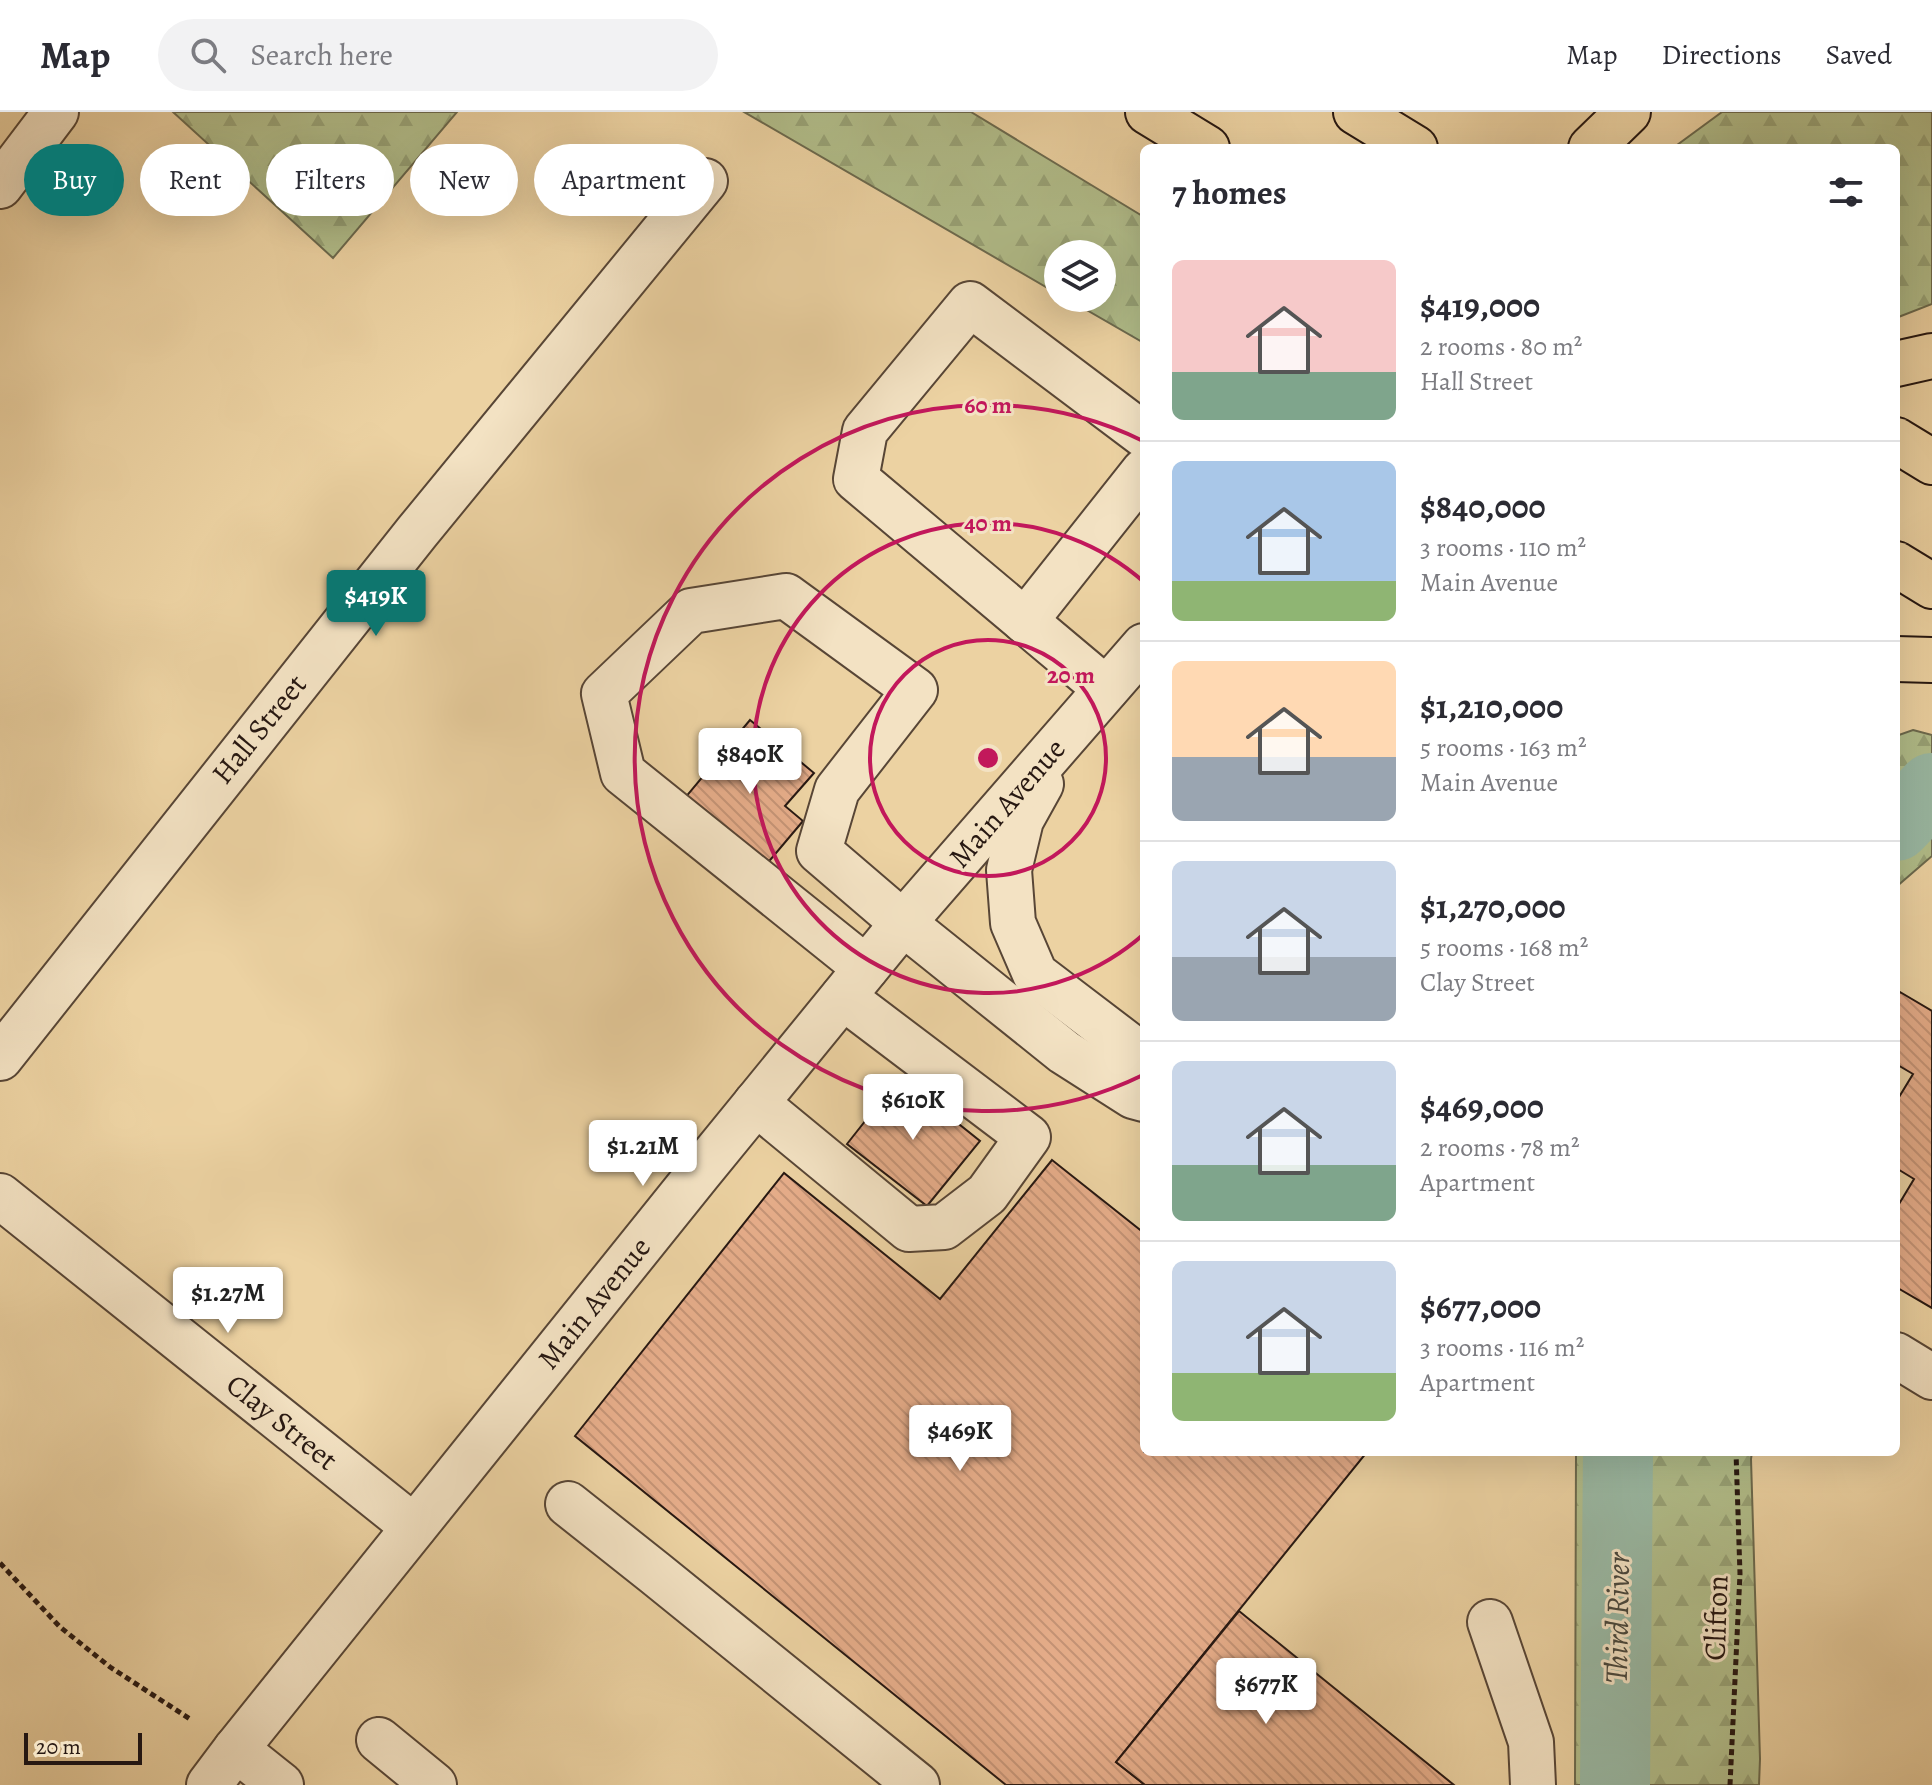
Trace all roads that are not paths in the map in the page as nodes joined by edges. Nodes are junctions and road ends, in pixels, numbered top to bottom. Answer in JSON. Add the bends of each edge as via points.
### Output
{"nodes":[{"id":1,"x":56,"y":112,"type":"edge"},
{"id":2,"x":1148,"y":112,"type":"edge"},
{"id":3,"x":1356,"y":112,"type":"edge"},
{"id":4,"x":1628,"y":112,"type":"edge"},
{"id":5,"x":1200,"y":144,"type":"edge"},
{"id":6,"x":1408,"y":144,"type":"edge"},
{"id":7,"x":1595,"y":144,"type":"edge"},
{"id":8,"x":0,"y":186,"type":"edge"},
{"id":9,"x":676,"y":216,"type":"edge"},
{"id":10,"x":1932,"y":356,"type":"edge"},
{"id":11,"x":1900,"y":363,"type":"edge"},
{"id":12,"x":1140,"y":432,"type":"edge"},
{"id":13,"x":1900,"y":442,"type":"edge"},
{"id":14,"x":1932,"y":462,"type":"edge"},
{"id":15,"x":1140,"y":476,"type":"edge"},
{"id":16,"x":1900,"y":566,"type":"edge"},
{"id":17,"x":1932,"y":586,"type":"edge"},
{"id":18,"x":1025,"y":621,"type":"junction"},
{"id":19,"x":1140,"y":651,"type":"edge"},
{"id":20,"x":1900,"y":659,"type":"edge"},
{"id":21,"x":1932,"y":660,"type":"edge"},
{"id":22,"x":1106,"y":689,"type":"junction"},
{"id":23,"x":1070,"y":730,"type":"junction"},
{"id":24,"x":903,"y":923,"type":"junction"},
{"id":25,"x":855,"y":983,"type":"junction"},
{"id":26,"x":1140,"y":1054,"type":"edge"},
{"id":27,"x":0,"y":1058,"type":"edge"},
{"id":28,"x":1140,"y":1098,"type":"edge"},
{"id":29,"x":756,"y":1103,"type":"junction"},
{"id":30,"x":0,"y":1196,"type":"edge"},
{"id":31,"x":1900,"y":1357,"type":"edge"},
{"id":32,"x":1932,"y":1377,"type":"edge"},
{"id":33,"x":568,"y":1504,"type":"dead end"},
{"id":34,"x":414,"y":1527,"type":"junction"},
{"id":35,"x":1490,"y":1622,"type":"dead end"},
{"id":36,"x":379,"y":1740,"type":"dead end"},
{"id":37,"x":236,"y":1749,"type":"junction"},
{"id":38,"x":209,"y":1785,"type":"edge"},
{"id":39,"x":281,"y":1785,"type":"edge"},
{"id":40,"x":434,"y":1785,"type":"edge"},
{"id":41,"x":917,"y":1785,"type":"edge"},
{"id":42,"x":1533,"y":1785,"type":"edge"}],
"edges":[{"from":1,"to":8,"type":"street"},
{"from":2,"to":5,"type":"main road"},
{"from":3,"to":6,"type":"main road"},
{"from":4,"to":7,"type":"main road"},
{"from":9,"to":27,"type":"street","name":"Hall Street","via":[[417,532]]},
{"from":10,"to":11,"type":"main road"},
{"from":12,"to":18,"type":"street","via":[[970,304],[865,431],[856,479]]},
{"from":13,"to":14,"type":"main road"},
{"from":15,"to":18,"type":"street"},
{"from":16,"to":17,"type":"main road"},
{"from":18,"to":22,"type":"street"},
{"from":19,"to":22,"type":"street","name":"Main Avenue"},
{"from":20,"to":21,"type":"main road"},
{"from":22,"to":23,"type":"street","name":"Main Avenue"},
{"from":23,"to":24,"type":"street","name":"Main Avenue"},
{"from":23,"to":26,"type":"street","via":[[1021,820],[1009,870],[1013,923],[1035,974]]},
{"from":24,"to":25,"type":"street","name":"Main Avenue"},
{"from":24,"to":25,"type":"street","via":[[819,851],[837,790],[915,690],[786,596],[691,611],[604,694],[623,773]]},
{"from":24,"to":28,"type":"street","via":[[1064,1052]]},
{"from":25,"to":29,"type":"street","name":"Main Avenue"},
{"from":25,"to":29,"type":"street","via":[[1028,1137],[987,1194],[944,1227],[909,1229]]},
{"from":29,"to":34,"type":"street","name":"Main Avenue"},
{"from":30,"to":34,"type":"street","name":"Clay Street"},
{"from":31,"to":32,"type":"street"},
{"from":33,"to":41,"type":"street"},
{"from":34,"to":37,"type":"street","name":"Main Avenue"},
{"from":35,"to":42,"type":"street","via":[[1531,1742]]},
{"from":36,"to":40,"type":"street"},
{"from":37,"to":38,"type":"street","name":"Main Avenue"},
{"from":37,"to":39,"type":"street"}]}
